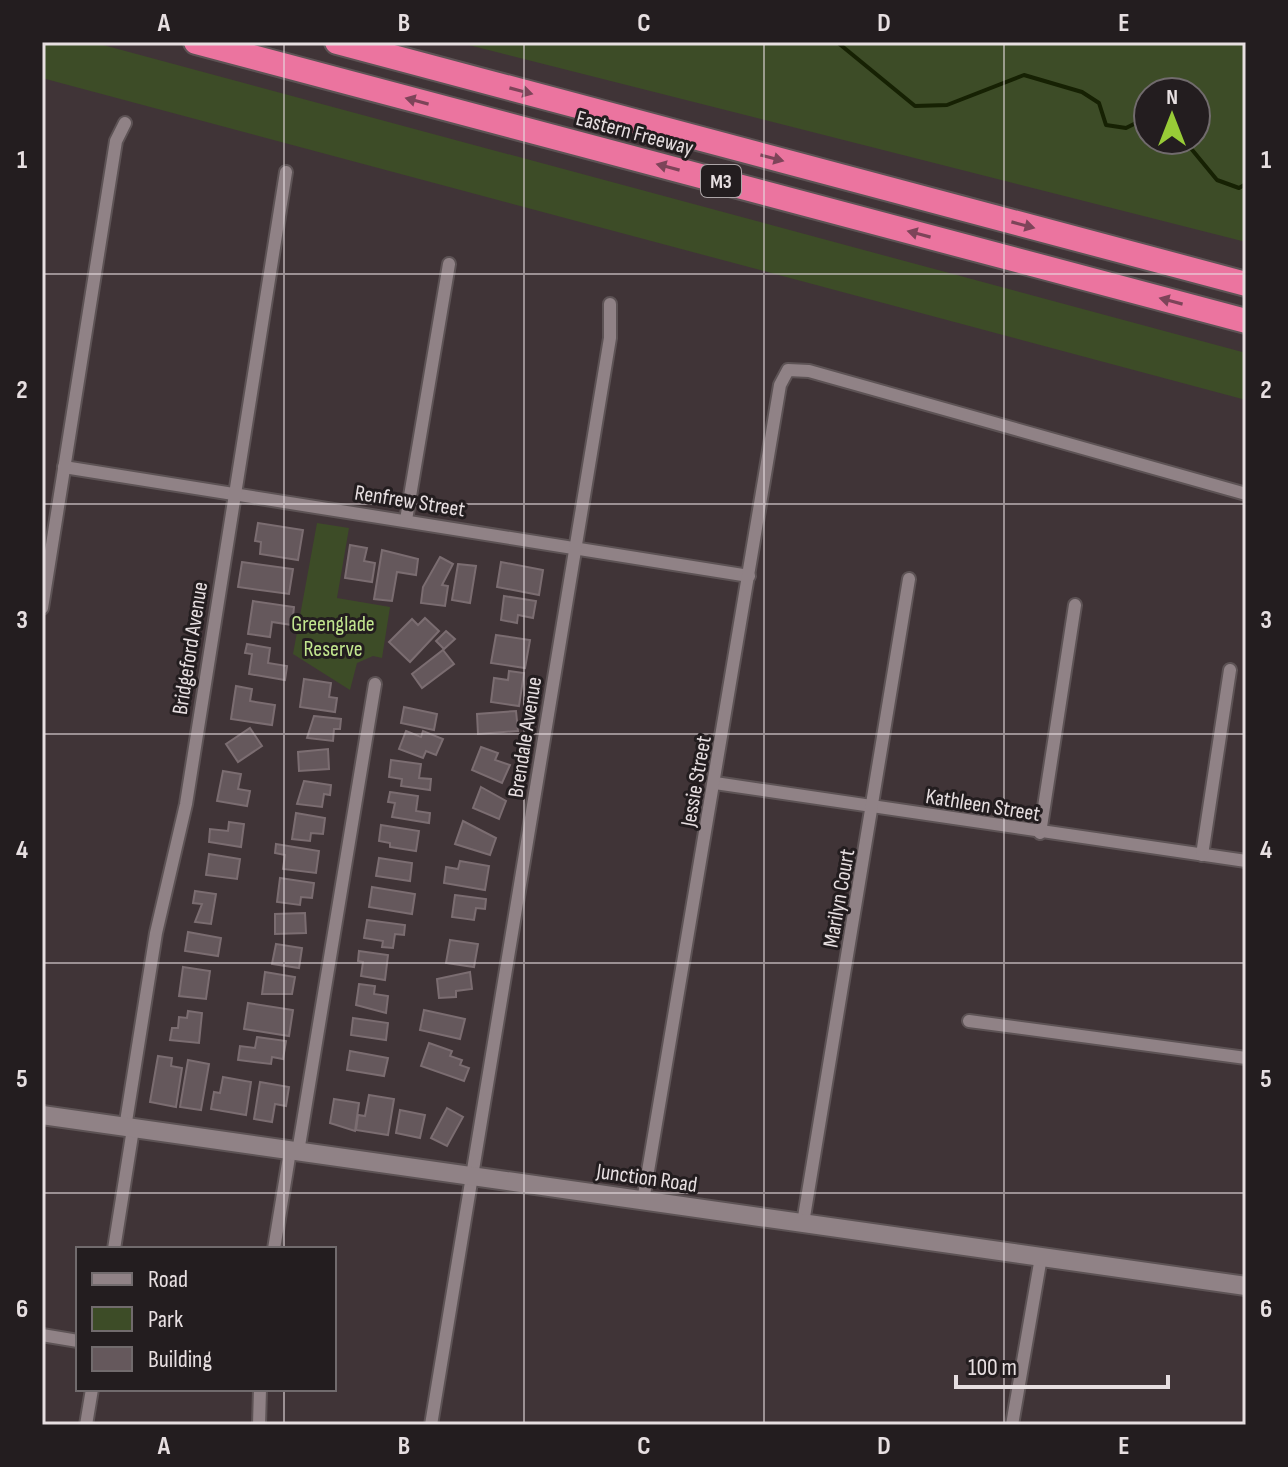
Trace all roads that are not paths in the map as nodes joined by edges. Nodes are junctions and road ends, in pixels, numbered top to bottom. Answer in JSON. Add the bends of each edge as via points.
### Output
{"nodes":[{"id":1,"x":196,"y":42,"type":"edge"},
{"id":2,"x":337,"y":42,"type":"edge"},
{"id":3,"x":125,"y":123,"type":"dead end"},
{"id":4,"x":286,"y":172,"type":"dead end"},
{"id":5,"x":449,"y":264,"type":"dead end"},
{"id":6,"x":1246,"y":284,"type":"edge"},
{"id":7,"x":610,"y":304,"type":"dead end"},
{"id":8,"x":1246,"y":321,"type":"edge"},
{"id":9,"x":64,"y":467,"type":"junction"},
{"id":10,"x":233,"y":492,"type":"junction"},
{"id":11,"x":1246,"y":494,"type":"edge"},
{"id":12,"x":406,"y":520,"type":"junction"},
{"id":13,"x":576,"y":547,"type":"junction"},
{"id":14,"x":749,"y":576,"type":"junction"},
{"id":15,"x":909,"y":579,"type":"dead end"},
{"id":16,"x":1075,"y":605,"type":"dead end"},
{"id":17,"x":42,"y":608,"type":"edge"},
{"id":18,"x":1230,"y":670,"type":"dead end"},
{"id":19,"x":375,"y":684,"type":"dead end"},
{"id":20,"x":715,"y":783,"type":"junction"},
{"id":21,"x":873,"y":808,"type":"junction"},
{"id":22,"x":1040,"y":833,"type":"junction"},
{"id":23,"x":1202,"y":855,"type":"junction"},
{"id":24,"x":1246,"y":861,"type":"edge"},
{"id":25,"x":969,"y":1021,"type":"dead end"},
{"id":26,"x":1246,"y":1058,"type":"edge"},
{"id":27,"x":42,"y":1115,"type":"edge"},
{"id":28,"x":129,"y":1128,"type":"junction"},
{"id":29,"x":294,"y":1152,"type":"junction"},
{"id":30,"x":472,"y":1177,"type":"junction"},
{"id":31,"x":643,"y":1201,"type":"junction"},
{"id":32,"x":803,"y":1223,"type":"junction"},
{"id":33,"x":114,"y":1247,"type":"edge"},
{"id":34,"x":274,"y":1247,"type":"edge"},
{"id":35,"x":1041,"y":1257,"type":"junction"},
{"id":36,"x":1246,"y":1286,"type":"edge"},
{"id":37,"x":42,"y":1335,"type":"edge"},
{"id":38,"x":76,"y":1341,"type":"edge"},
{"id":39,"x":92,"y":1391,"type":"edge"},
{"id":40,"x":260,"y":1391,"type":"edge"},
{"id":41,"x":86,"y":1425,"type":"edge"},
{"id":42,"x":259,"y":1425,"type":"edge"},
{"id":43,"x":431,"y":1425,"type":"edge"},
{"id":44,"x":1012,"y":1425,"type":"edge"}],
"edges":[{"from":8,"to":1,"type":"highway","name":"Eastern Freeway","number":"M3","one_way":true},
{"from":2,"to":6,"type":"highway","name":"Eastern Freeway","number":"M3","one_way":true},
{"from":3,"to":9,"type":"street","via":[[116,141]]},
{"from":4,"to":10,"type":"street","name":"Bridgeford Avenue"},
{"from":5,"to":12,"type":"street"},
{"from":7,"to":13,"type":"street","name":"Brendale Avenue","via":[[610,338]]},
{"from":9,"to":10,"type":"street","name":"Renfrew Street"},
{"from":9,"to":17,"type":"street"},
{"from":10,"to":12,"type":"street","name":"Renfrew Street"},
{"from":10,"to":28,"type":"street","name":"Bridgeford Avenue","via":[[186,804],[156,933]]},
{"from":11,"to":14,"type":"street","name":"Jessie Street","via":[[809,371],[788,370],[780,385]]},
{"from":12,"to":13,"type":"street","name":"Renfrew Street"},
{"from":13,"to":14,"type":"street","name":"Renfrew Street"},
{"from":13,"to":30,"type":"street","name":"Brendale Avenue"},
{"from":14,"to":20,"type":"street","name":"Jessie Street"},
{"from":15,"to":21,"type":"street","name":"Marilyn Court"},
{"from":16,"to":22,"type":"street"},
{"from":18,"to":23,"type":"street"},
{"from":19,"to":29,"type":"street"},
{"from":20,"to":21,"type":"street","name":"Kathleen Street"},
{"from":20,"to":31,"type":"street","name":"Jessie Street"},
{"from":21,"to":22,"type":"street","name":"Kathleen Street"},
{"from":21,"to":32,"type":"street","name":"Marilyn Court"},
{"from":22,"to":23,"type":"street","name":"Kathleen Street"},
{"from":23,"to":24,"type":"street","name":"Kathleen Street"},
{"from":25,"to":26,"type":"street"},
{"from":27,"to":28,"type":"street","name":"Junction Road"},
{"from":28,"to":29,"type":"street","name":"Junction Road"},
{"from":28,"to":33,"type":"street","name":"Bridgeford Avenue"},
{"from":29,"to":30,"type":"street","name":"Junction Road"},
{"from":29,"to":34,"type":"street"},
{"from":30,"to":31,"type":"street","name":"Junction Road"},
{"from":30,"to":43,"type":"street","name":"Brendale Avenue"},
{"from":31,"to":32,"type":"street","name":"Junction Road"},
{"from":32,"to":35,"type":"street","name":"Junction Road"},
{"from":35,"to":36,"type":"street","name":"Junction Road"},
{"from":35,"to":44,"type":"street"},
{"from":37,"to":38,"type":"street"},
{"from":39,"to":41,"type":"street"},
{"from":40,"to":42,"type":"street"}]}
